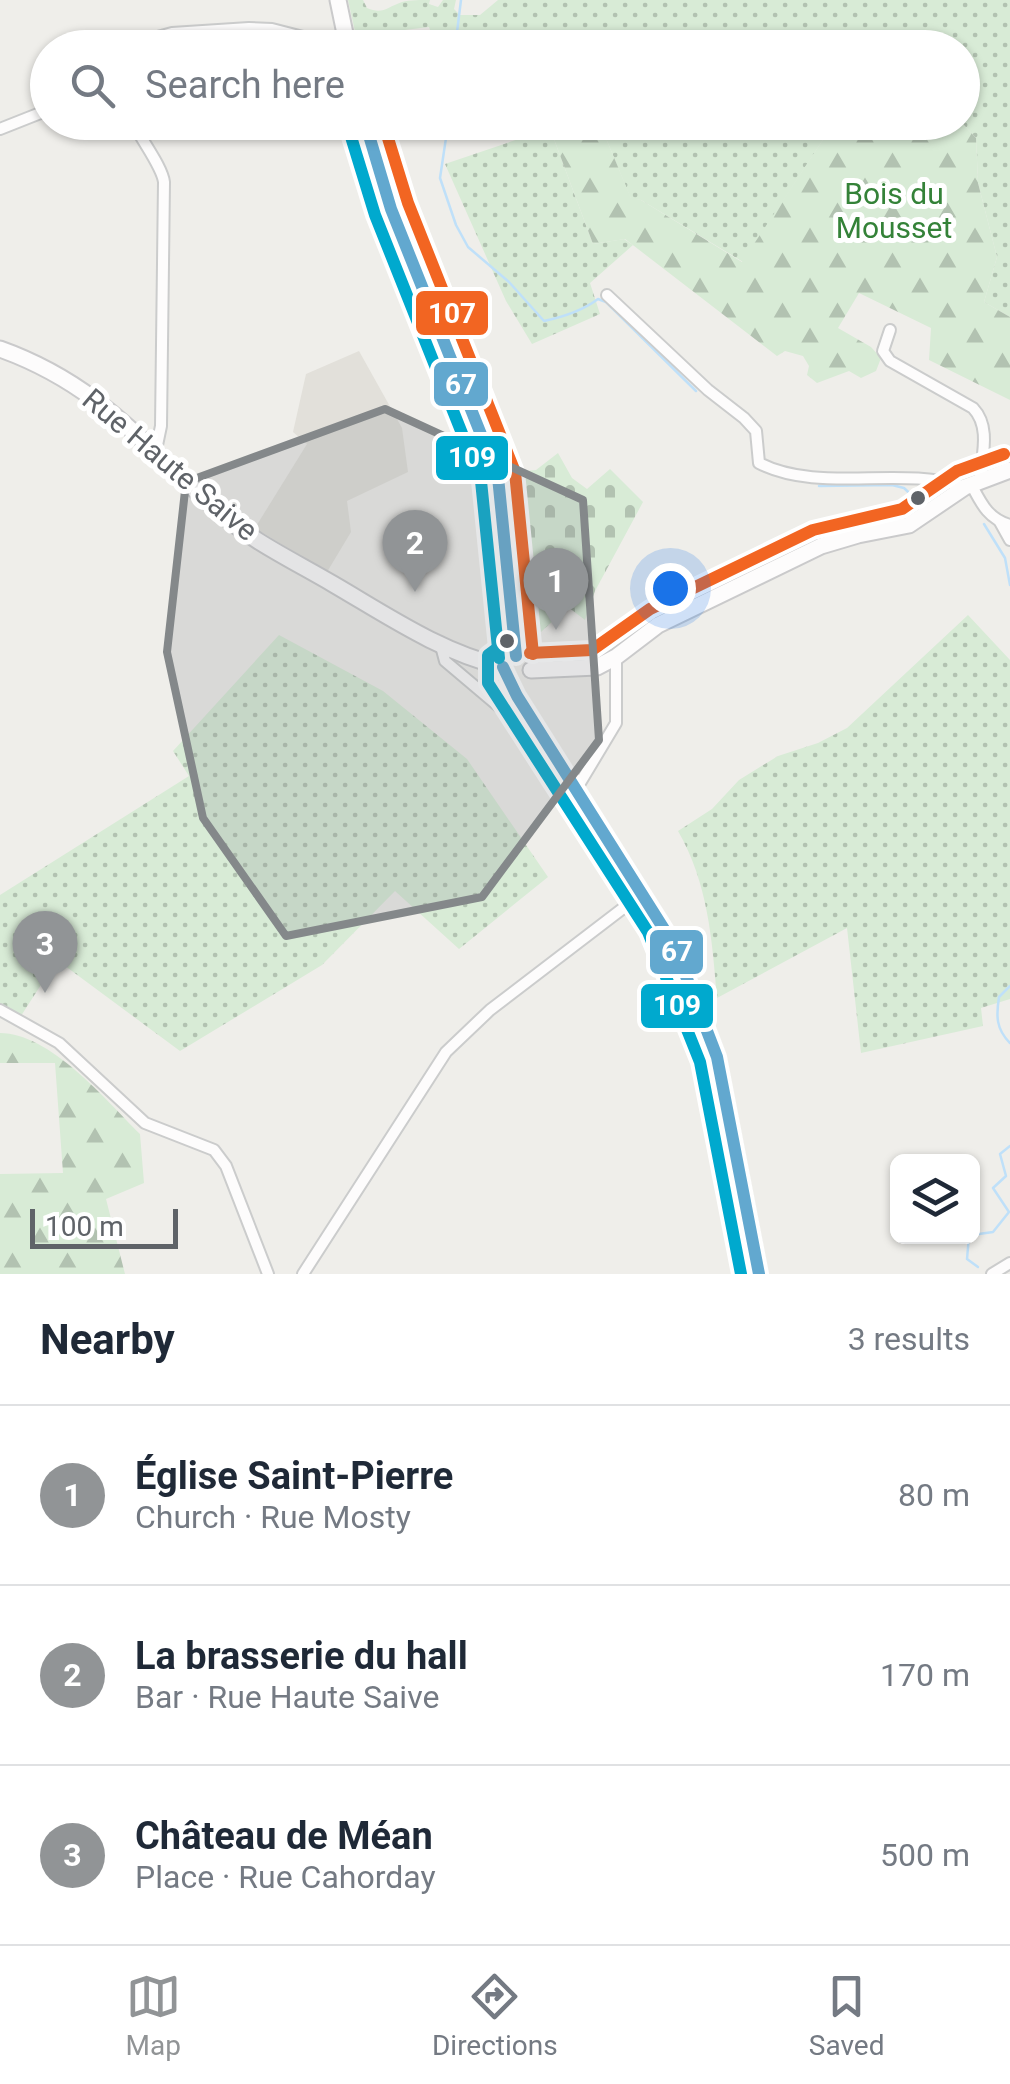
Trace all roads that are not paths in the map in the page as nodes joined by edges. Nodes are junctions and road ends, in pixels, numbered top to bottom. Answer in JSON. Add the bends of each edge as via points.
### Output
{"nodes":[{"id":1,"x":338,"y":0,"type":"edge"},
{"id":2,"x":219,"y":30,"type":"edge"},
{"id":3,"x":276,"y":30,"type":"edge"},
{"id":4,"x":346,"y":30,"type":"edge"},
{"id":5,"x":30,"y":118,"type":"edge"},
{"id":6,"x":0,"y":130,"type":"edge"},
{"id":7,"x":141,"y":140,"type":"edge"},
{"id":8,"x":370,"y":140,"type":"edge"},
{"id":9,"x":607,"y":294,"type":"dead end"},
{"id":10,"x":890,"y":330,"type":"dead end"},
{"id":11,"x":0,"y":350,"type":"edge"},
{"id":12,"x":156,"y":450,"type":"junction"},
{"id":13,"x":1010,"y":470,"type":"edge"},
{"id":14,"x":972,"y":484,"type":"junction"},
{"id":15,"x":1005,"y":523,"type":"edge"},
{"id":16,"x":1010,"y":540,"type":"edge"},
{"id":17,"x":442,"y":646,"type":"junction"},
{"id":18,"x":516,"y":656,"type":"junction"},
{"id":19,"x":616,"y":658,"type":"junction"},
{"id":20,"x":503,"y":667,"type":"junction"},
{"id":21,"x":522,"y":678,"type":"junction"},
{"id":22,"x":540,"y":732,"type":"junction"},
{"id":23,"x":577,"y":788,"type":"junction"},
{"id":24,"x":644,"y":893,"type":"junction"},
{"id":25,"x":0,"y":1010,"type":"edge"},
{"id":26,"x":1010,"y":1264,"type":"edge"},
{"id":27,"x":268,"y":1274,"type":"edge"},
{"id":28,"x":303,"y":1274,"type":"edge"},
{"id":29,"x":759,"y":1274,"type":"edge"},
{"id":30,"x":992,"y":1274,"type":"edge"}],
"edges":[{"from":1,"to":4,"type":"street"},
{"from":2,"to":3,"type":"street"},
{"from":5,"to":6,"type":"street"},
{"from":7,"to":12,"type":"street","via":[[164,182]]},
{"from":8,"to":18,"type":"street","via":[[391,209],[498,477]]},
{"from":9,"to":14,"type":"street","via":[[756,431],[759,464],[837,479]]},
{"from":10,"to":14,"type":"street","via":[[883,351],[890,361],[980,416],[984,428]]},
{"from":11,"to":12,"type":"street","name":"Rue Haute Saive","via":[[86,390]]},
{"from":12,"to":17,"type":"street","name":"Rue Haute Saive","via":[[242,531]]},
{"from":13,"to":14,"type":"street"},
{"from":14,"to":15,"type":"street","via":[[984,510]]},
{"from":14,"to":19,"type":"street","via":[[909,526],[841,538],[658,625]]},
{"from":15,"to":16,"type":"street"},
{"from":17,"to":20,"type":"street","name":"Rue Haute Saive"},
{"from":17,"to":22,"type":"street","via":[[445,661],[522,726]]},
{"from":18,"to":20,"type":"street"},
{"from":18,"to":21,"type":"street","via":[[524,658]]},
{"from":19,"to":21,"type":"street","via":[[596,668]]},
{"from":19,"to":23,"type":"street","via":[[616,724]]},
{"from":20,"to":21,"type":"street","via":[[504,676]]},
{"from":21,"to":22,"type":"street","via":[[525,707]]},
{"from":22,"to":23,"type":"street"},
{"from":23,"to":24,"type":"street"},
{"from":24,"to":28,"type":"street","via":[[490,1010],[446,1052]]},
{"from":24,"to":29,"type":"street","via":[[674,945],[717,1057]]},
{"from":25,"to":27,"type":"street","via":[[59,1042],[145,1123],[214,1150]]},
{"from":26,"to":30,"type":"street"}]}
